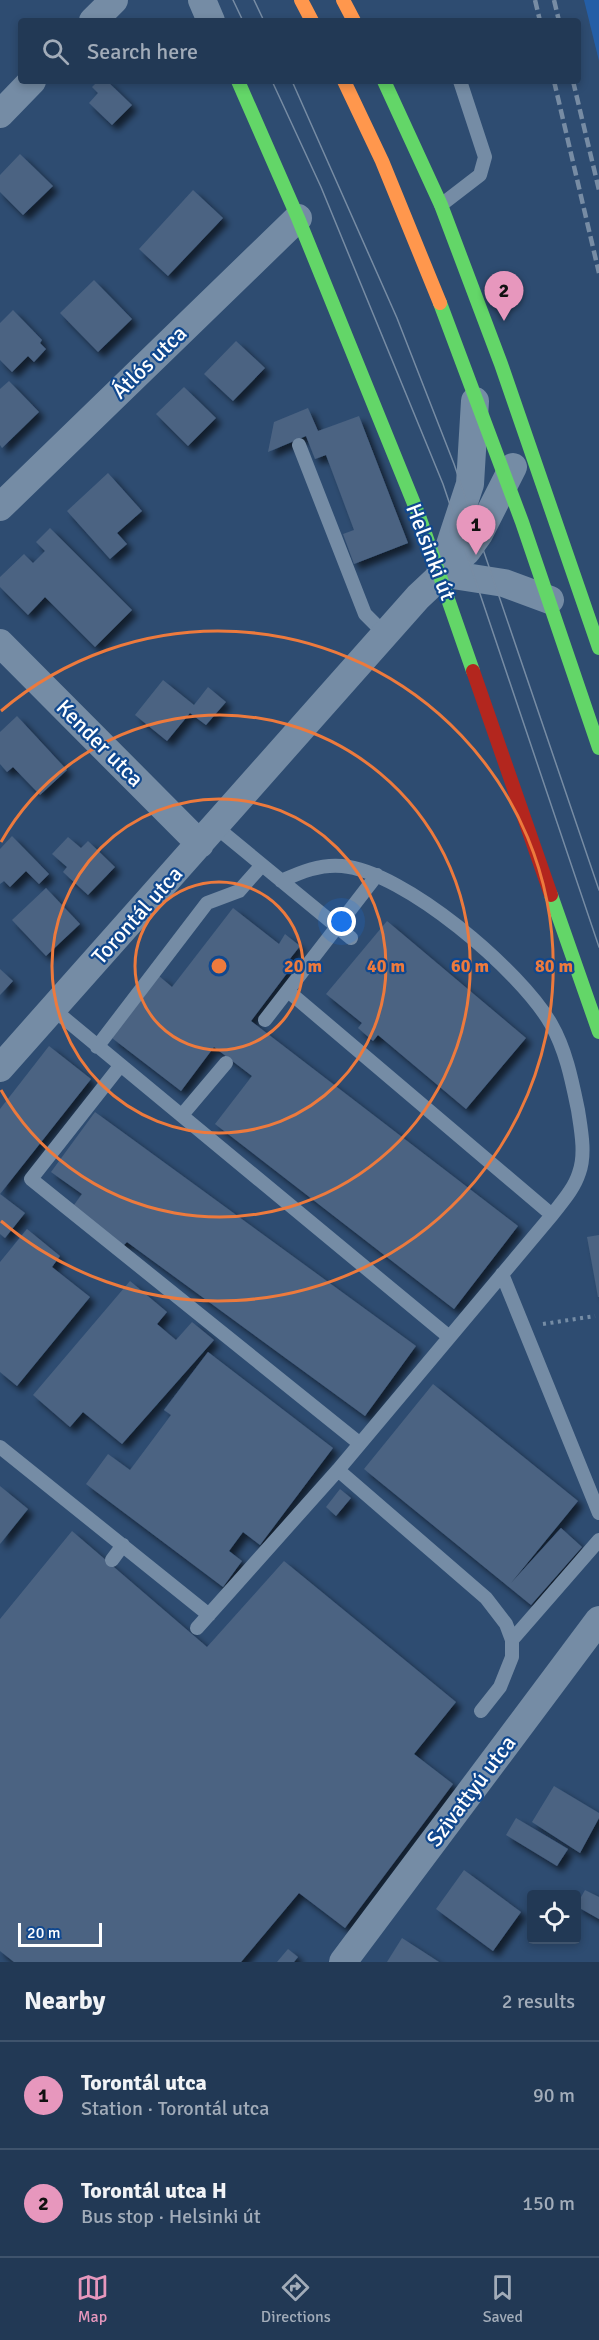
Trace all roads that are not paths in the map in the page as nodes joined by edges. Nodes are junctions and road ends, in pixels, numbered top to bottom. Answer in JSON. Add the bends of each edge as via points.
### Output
{"nodes":[{"id":1,"x":114,"y":0,"type":"edge"},
{"id":2,"x":202,"y":0,"type":"edge"},
{"id":3,"x":301,"y":0,"type":"edge"},
{"id":4,"x":344,"y":0,"type":"edge"},
{"id":5,"x":96,"y":18,"type":"edge"},
{"id":6,"x":210,"y":18,"type":"edge"},
{"id":7,"x":310,"y":18,"type":"edge"},
{"id":8,"x":353,"y":18,"type":"edge"},
{"id":9,"x":29,"y":84,"type":"edge"},
{"id":10,"x":239,"y":84,"type":"edge"},
{"id":11,"x":345,"y":84,"type":"edge"},
{"id":12,"x":385,"y":84,"type":"edge"},
{"id":13,"x":461,"y":84,"type":"edge"},
{"id":14,"x":0,"y":114,"type":"edge"},
{"id":15,"x":441,"y":205,"type":"junction"},
{"id":16,"x":298,"y":218,"type":"junction"},
{"id":17,"x":475,"y":391,"type":"junction"},
{"id":18,"x":527,"y":437,"type":"junction"},
{"id":19,"x":299,"y":445,"type":"dead end"},
{"id":20,"x":507,"y":480,"type":"junction"},
{"id":21,"x":0,"y":507,"type":"edge"},
{"id":22,"x":440,"y":573,"type":"junction"},
{"id":23,"x":550,"y":600,"type":"junction"},
{"id":24,"x":385,"y":634,"type":"junction"},
{"id":25,"x":0,"y":643,"type":"edge"},
{"id":26,"x":599,"y":648,"type":"edge"},
{"id":27,"x":599,"y":748,"type":"edge"},
{"id":28,"x":208,"y":836,"type":"junction"},
{"id":29,"x":262,"y":865,"type":"junction"},
{"id":30,"x":377,"y":875,"type":"junction"},
{"id":31,"x":281,"y":881,"type":"junction"},
{"id":32,"x":336,"y":926,"type":"junction"},
{"id":33,"x":351,"y":938,"type":"dead end"},
{"id":34,"x":288,"y":991,"type":"junction"},
{"id":35,"x":53,"y":1009,"type":"junction"},
{"id":36,"x":265,"y":1020,"type":"dead end"},
{"id":37,"x":599,"y":1032,"type":"edge"},
{"id":38,"x":96,"y":1047,"type":"junction"},
{"id":39,"x":226,"y":1063,"type":"dead end"},
{"id":40,"x":120,"y":1066,"type":"junction"},
{"id":41,"x":0,"y":1068,"type":"edge"},
{"id":42,"x":182,"y":1115,"type":"junction"},
{"id":43,"x":552,"y":1215,"type":"junction"},
{"id":44,"x":502,"y":1274,"type":"junction"},
{"id":45,"x":448,"y":1336,"type":"junction"},
{"id":46,"x":359,"y":1443,"type":"junction"},
{"id":47,"x":0,"y":1447,"type":"edge"},
{"id":48,"x":338,"y":1470,"type":"junction"},
{"id":49,"x":599,"y":1513,"type":"edge"},
{"id":50,"x":599,"y":1540,"type":"edge"},
{"id":51,"x":123,"y":1545,"type":"junction"},
{"id":52,"x":112,"y":1560,"type":"dead end"},
{"id":53,"x":209,"y":1615,"type":"junction"},
{"id":54,"x":599,"y":1620,"type":"edge"},
{"id":55,"x":197,"y":1628,"type":"dead end"},
{"id":56,"x":512,"y":1640,"type":"junction"},
{"id":57,"x":481,"y":1711,"type":"dead end"},
{"id":58,"x":343,"y":1962,"type":"edge"}],
"edges":[{"from":1,"to":5,"type":"street"},
{"from":2,"to":6,"type":"street"},
{"from":3,"to":7,"type":"main road"},
{"from":4,"to":8,"type":"main road"},
{"from":9,"to":14,"type":"street"},
{"from":10,"to":16,"type":"main road","name":"Helsinki út"},
{"from":11,"to":17,"type":"main road","via":[[386,166]]},
{"from":12,"to":15,"type":"main road"},
{"from":13,"to":15,"type":"lane","via":[[485,157],[480,175]]},
{"from":15,"to":18,"type":"main road"},
{"from":16,"to":21,"type":"street","name":"Átlós utca"},
{"from":16,"to":22,"type":"main road","name":"Helsinki út"},
{"from":17,"to":20,"type":"main road"},
{"from":17,"to":22,"type":"street","name":"Torontál utca","via":[[470,484]]},
{"from":18,"to":20,"type":"street","name":"Torontál utca"},
{"from":18,"to":26,"type":"main road"},
{"from":19,"to":24,"type":"lane","via":[[365,614]]},
{"from":20,"to":22,"type":"street","name":"Torontál utca","via":[[479,534]]},
{"from":20,"to":23,"type":"main road"},
{"from":22,"to":23,"type":"street","via":[[504,584]]},
{"from":22,"to":24,"type":"street","name":"Torontál utca"},
{"from":22,"to":37,"type":"main road","name":"Helsinki út"},
{"from":23,"to":27,"type":"main road"},
{"from":24,"to":28,"type":"street","name":"Torontál utca"},
{"from":25,"to":28,"type":"street","name":"Kender utca"},
{"from":28,"to":29,"type":"lane"},
{"from":28,"to":35,"type":"street","name":"Torontál utca"},
{"from":29,"to":31,"type":"lane"},
{"from":29,"to":38,"type":"lane","via":[[239,891],[207,903]]},
{"from":30,"to":31,"type":"lane","via":[[332,865]]},
{"from":30,"to":32,"type":"lane"},
{"from":30,"to":43,"type":"lane","via":[[450,921],[494,957],[524,985],[552,1025],[573,1082],[583,1156],[572,1188]]},
{"from":31,"to":32,"type":"lane"},
{"from":32,"to":33,"type":"lane"},
{"from":32,"to":34,"type":"lane"},
{"from":34,"to":36,"type":"lane"},
{"from":34,"to":43,"type":"lane"},
{"from":35,"to":38,"type":"lane"},
{"from":35,"to":41,"type":"street","name":"Torontál utca"},
{"from":38,"to":40,"type":"lane"},
{"from":39,"to":42,"type":"lane"},
{"from":40,"to":42,"type":"lane"},
{"from":40,"to":46,"type":"lane","via":[[31,1179]]},
{"from":42,"to":45,"type":"lane"},
{"from":43,"to":44,"type":"lane"},
{"from":44,"to":45,"type":"lane"},
{"from":44,"to":49,"type":"lane"},
{"from":45,"to":46,"type":"lane"},
{"from":46,"to":48,"type":"lane"},
{"from":47,"to":51,"type":"lane"},
{"from":48,"to":53,"type":"lane"},
{"from":48,"to":56,"type":"lane","via":[[486,1598],[501,1615]]},
{"from":50,"to":56,"type":"lane"},
{"from":51,"to":52,"type":"lane"},
{"from":51,"to":53,"type":"lane"},
{"from":53,"to":55,"type":"lane"},
{"from":54,"to":58,"type":"street","name":"Szivattyú utca"},
{"from":56,"to":57,"type":"lane","via":[[506,1676]]}]}
